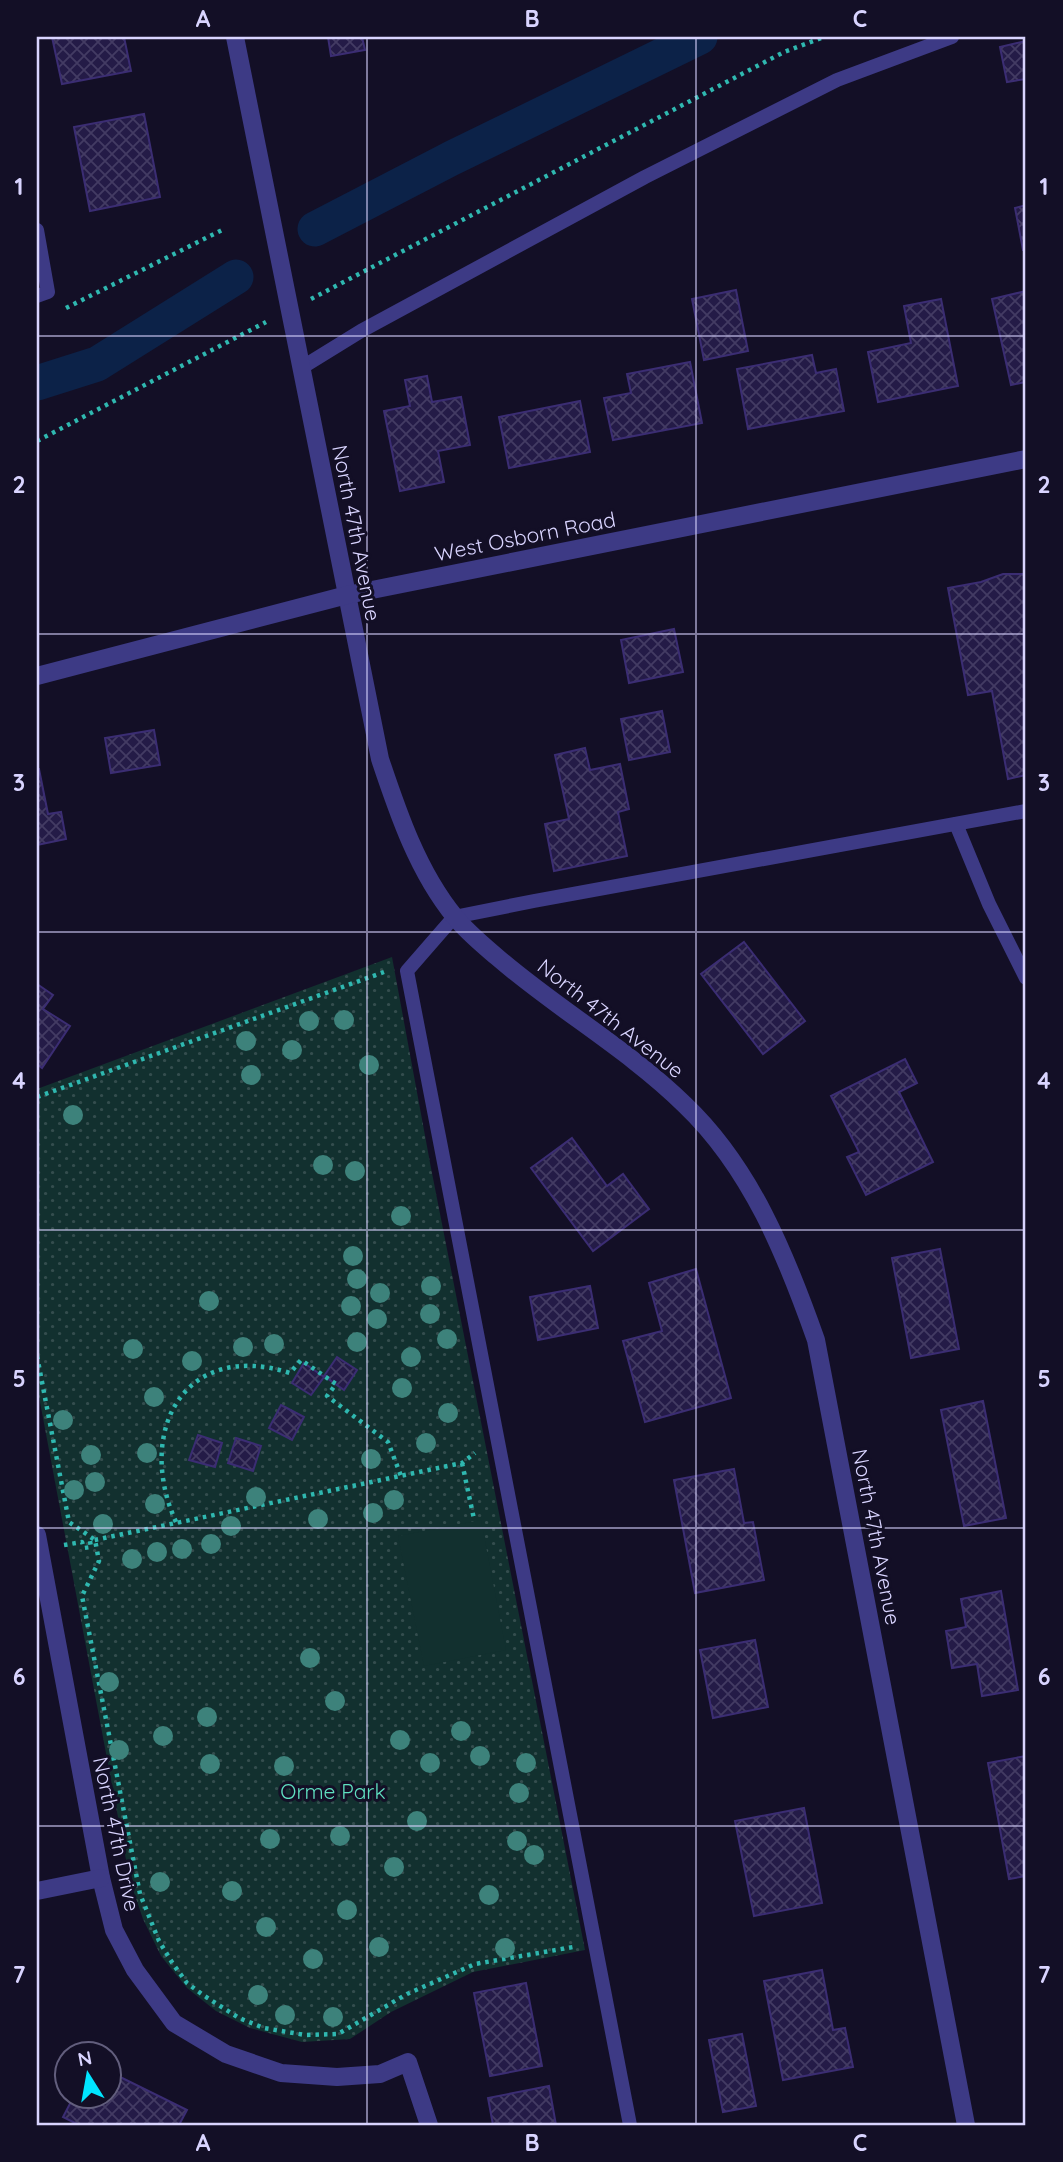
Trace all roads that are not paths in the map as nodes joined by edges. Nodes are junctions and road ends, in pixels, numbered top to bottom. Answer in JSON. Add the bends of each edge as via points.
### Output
{"nodes":[{"id":1,"x":235,"y":37,"type":"edge"},
{"id":2,"x":952,"y":37,"type":"edge"},
{"id":3,"x":37,"y":230,"type":"edge"},
{"id":4,"x":37,"y":296,"type":"edge"},
{"id":5,"x":301,"y":369,"type":"junction"},
{"id":6,"x":1026,"y":459,"type":"edge"},
{"id":7,"x":347,"y":595,"type":"junction"},
{"id":8,"x":37,"y":676,"type":"edge"},
{"id":9,"x":1026,"y":811,"type":"edge"},
{"id":10,"x":956,"y":824,"type":"junction"},
{"id":11,"x":454,"y":917,"type":"junction"},
{"id":12,"x":1026,"y":978,"type":"edge"},
{"id":13,"x":38,"y":1542,"type":"edge"},
{"id":14,"x":101,"y":1878,"type":"junction"},
{"id":15,"x":37,"y":1891,"type":"edge"},
{"id":16,"x":429,"y":2125,"type":"edge"},
{"id":17,"x":630,"y":2125,"type":"edge"},
{"id":18,"x":966,"y":2125,"type":"edge"}],
"edges":[{"from":1,"to":5,"type":"street","name":"North 47th Avenue"},
{"from":2,"to":5,"type":"lane","via":[[837,80],[657,171]]},
{"from":3,"to":4,"type":"lane","via":[[48,292]]},
{"from":5,"to":7,"type":"street","name":"North 47th Avenue"},
{"from":6,"to":7,"type":"street","name":"West Osborn Road"},
{"from":7,"to":8,"type":"street","name":"West Osborn Road"},
{"from":7,"to":11,"type":"street","name":"North 47th Avenue","via":[[380,759],[419,862]]},
{"from":9,"to":10,"type":"lane"},
{"from":10,"to":11,"type":"lane"},
{"from":10,"to":12,"type":"lane"},
{"from":11,"to":17,"type":"lane","via":[[407,971]]},
{"from":11,"to":18,"type":"street","name":"North 47th Avenue","via":[[529,985],[646,1070],[686,1106],[747,1184],[789,1266],[816,1339]]},
{"from":13,"to":14,"type":"street","name":"North 47th Drive"},
{"from":14,"to":15,"type":"street"},
{"from":14,"to":16,"type":"street","name":"North 47th Drive","via":[[114,1930],[135,1970],[174,2023],[226,2054],[281,2073],[380,2074],[408,2062]]}]}
